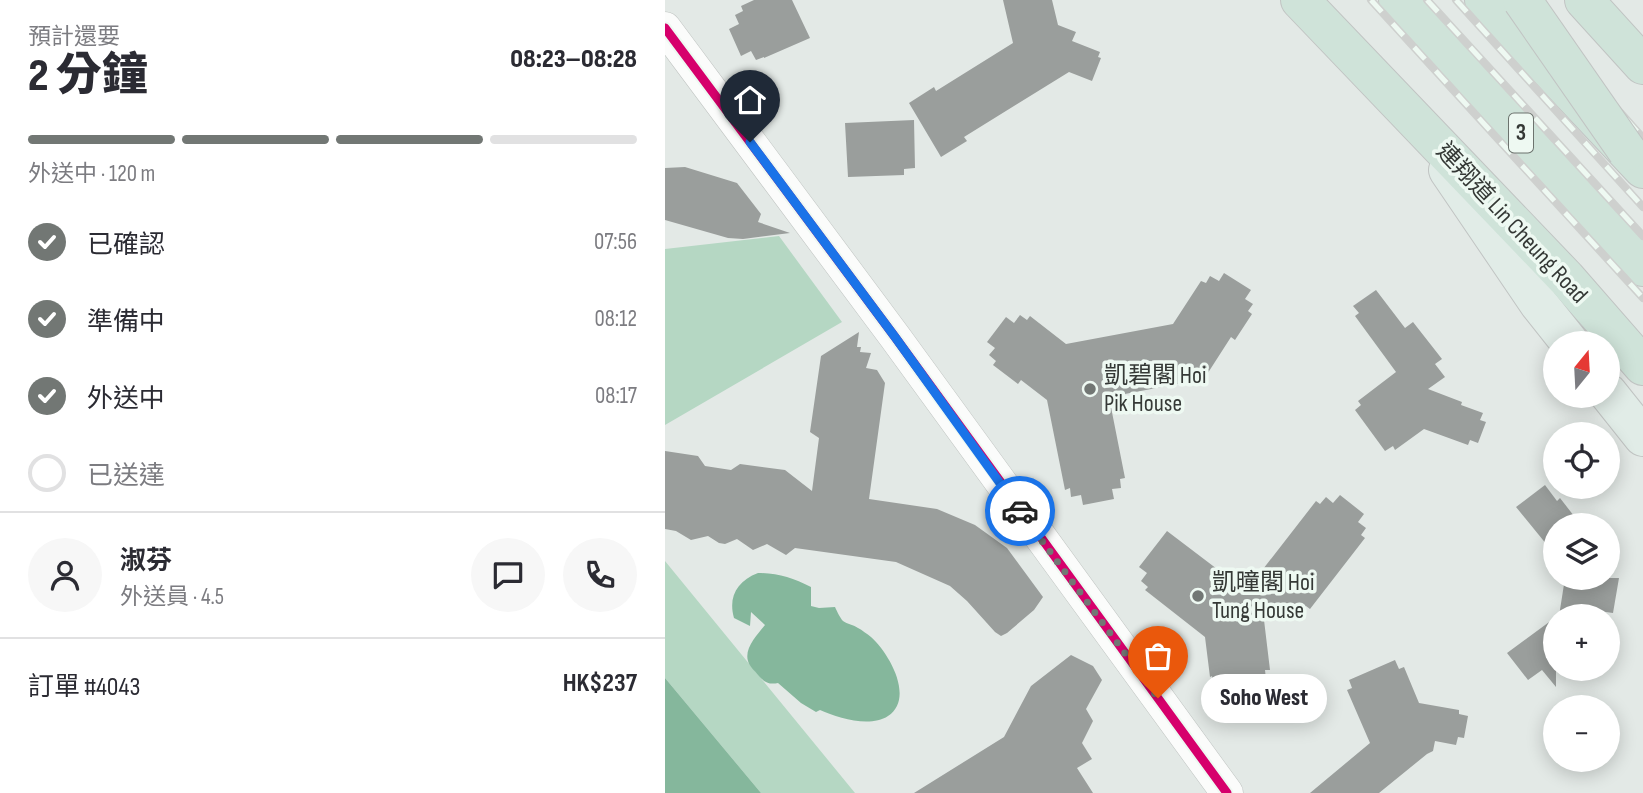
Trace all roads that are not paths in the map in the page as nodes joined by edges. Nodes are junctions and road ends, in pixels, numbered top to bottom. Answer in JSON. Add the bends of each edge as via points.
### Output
{"nodes":[{"id":1,"x":1300,"y":0,"type":"edge"},
{"id":2,"x":1398,"y":0,"type":"edge"},
{"id":3,"x":1484,"y":0,"type":"edge"},
{"id":4,"x":1523,"y":0,"type":"edge"},
{"id":5,"x":1584,"y":0,"type":"edge"},
{"id":6,"x":665,"y":28,"type":"edge"},
{"id":7,"x":1643,"y":65,"type":"edge"},
{"id":8,"x":1408,"y":112,"type":"junction"},
{"id":9,"x":1635,"y":160,"type":"edge"},
{"id":10,"x":1643,"y":267,"type":"edge"},
{"id":11,"x":1560,"y":331,"type":"edge"},
{"id":12,"x":1643,"y":366,"type":"edge"},
{"id":13,"x":1620,"y":408,"type":"edge"},
{"id":14,"x":1643,"y":437,"type":"edge"},
{"id":15,"x":1227,"y":793,"type":"edge"}],
"edges":[{"from":1,"to":8,"type":"highway","name":"連翔道 Lin Cheung Road"},
{"from":2,"to":10,"type":"highway","number":"3"},
{"from":3,"to":9,"type":"highway","bridge":true},
{"from":4,"to":9,"type":"highway","bridge":true},
{"from":5,"to":7,"type":"highway"},
{"from":6,"to":15,"type":"street"},
{"from":8,"to":11,"type":"main road","name":"連翔道 Lin Cheung Road"},
{"from":8,"to":12,"type":"highway","name":"連翔道 Lin Cheung Road"},
{"from":13,"to":14,"type":"main road"}]}
